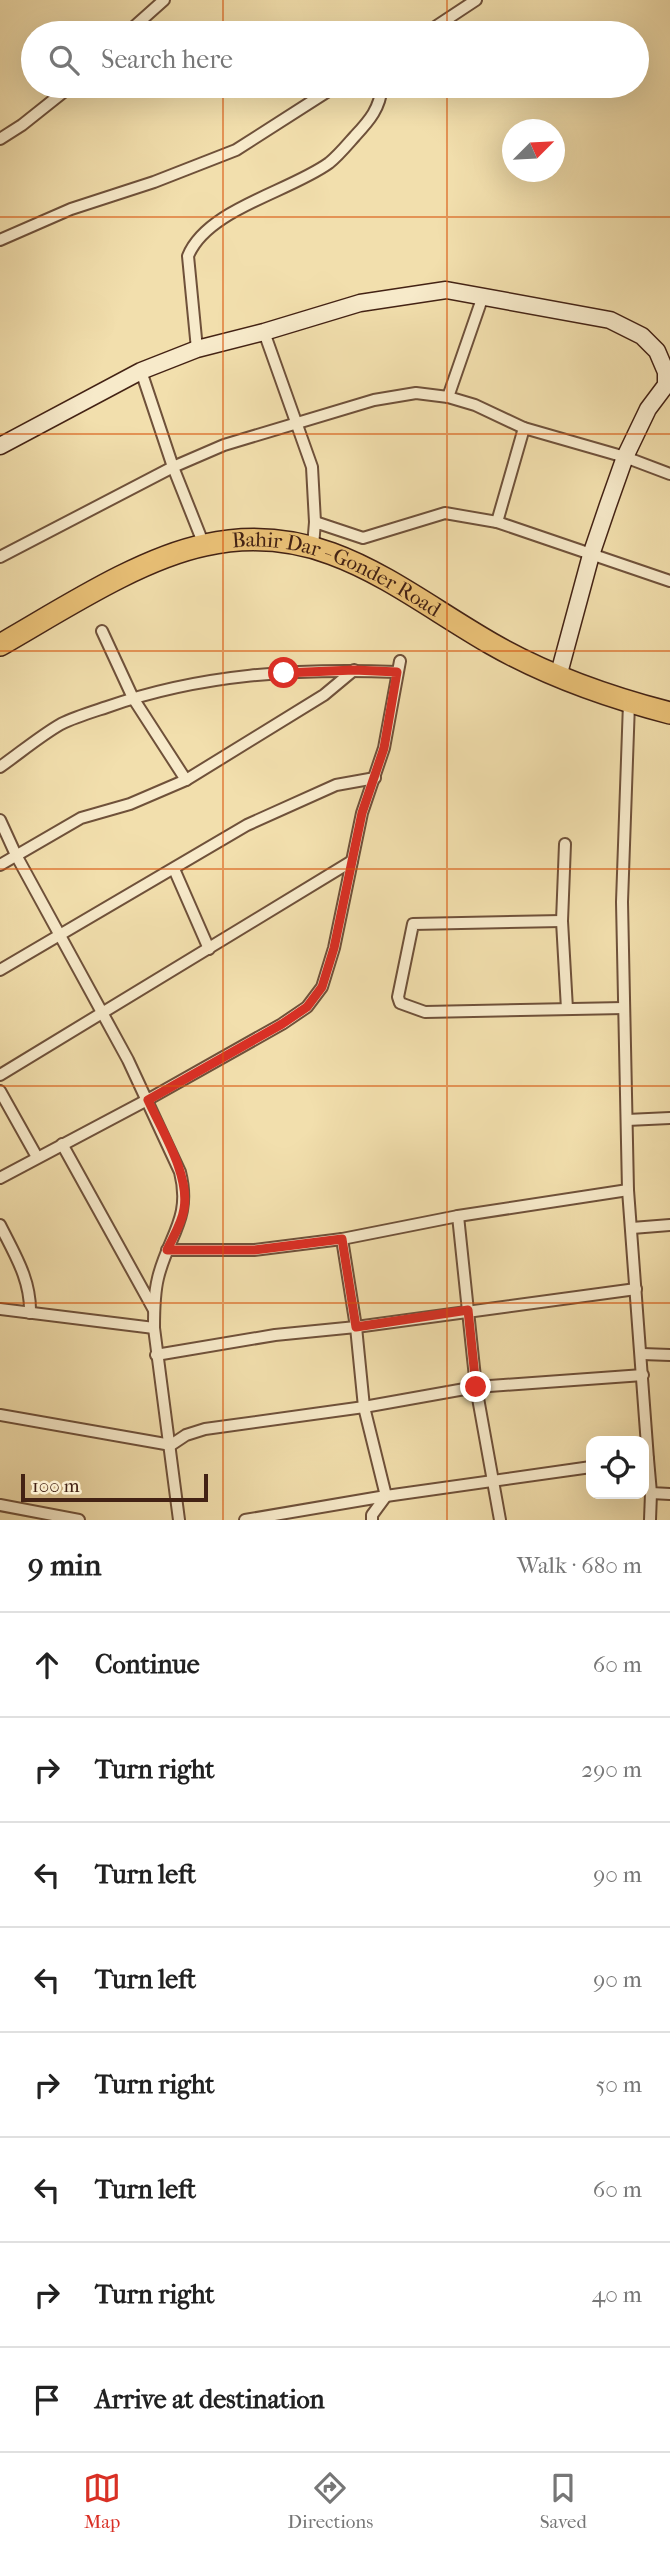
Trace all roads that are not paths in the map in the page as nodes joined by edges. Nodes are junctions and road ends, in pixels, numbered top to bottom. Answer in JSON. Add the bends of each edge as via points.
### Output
{"nodes":[{"id":1,"x":164,"y":0,"type":"edge"},
{"id":2,"x":476,"y":0,"type":"edge"},
{"id":3,"x":140,"y":21,"type":"edge"},
{"id":4,"x":444,"y":21,"type":"edge"},
{"id":5,"x":56,"y":98,"type":"edge"},
{"id":6,"x":317,"y":98,"type":"edge"},
{"id":7,"x":380,"y":98,"type":"edge"},
{"id":8,"x":0,"y":139,"type":"edge"},
{"id":9,"x":0,"y":240,"type":"edge"},
{"id":10,"x":483,"y":296,"type":"junction"},
{"id":11,"x":264,"y":332,"type":"junction"},
{"id":12,"x":197,"y":349,"type":"junction"},
{"id":13,"x":141,"y":371,"type":"junction"},
{"id":14,"x":668,"y":384,"type":"edge"},
{"id":15,"x":448,"y":397,"type":"junction"},
{"id":16,"x":298,"y":424,"type":"junction"},
{"id":17,"x":524,"y":428,"type":"junction"},
{"id":18,"x":0,"y":446,"type":"edge"},
{"id":19,"x":625,"y":457,"type":"junction"},
{"id":20,"x":173,"y":467,"type":"junction"},
{"id":21,"x":670,"y":474,"type":"edge"},
{"id":22,"x":315,"y":522,"type":"junction"},
{"id":23,"x":497,"y":522,"type":"junction"},
{"id":24,"x":204,"y":545,"type":"junction"},
{"id":25,"x":313,"y":546,"type":"junction"},
{"id":26,"x":591,"y":555,"type":"junction"},
{"id":27,"x":0,"y":557,"type":"edge"},
{"id":28,"x":670,"y":581,"type":"edge"},
{"id":29,"x":102,"y":631,"type":"dead end"},
{"id":30,"x":0,"y":645,"type":"edge"},
{"id":31,"x":354,"y":670,"type":"junction"},
{"id":32,"x":558,"y":677,"type":"junction"},
{"id":33,"x":133,"y":698,"type":"junction"},
{"id":34,"x":629,"y":703,"type":"junction"},
{"id":35,"x":670,"y":713,"type":"edge"},
{"id":36,"x":0,"y":767,"type":"edge"},
{"id":37,"x":375,"y":778,"type":"junction"},
{"id":38,"x":186,"y":780,"type":"junction"},
{"id":39,"x":0,"y":820,"type":"edge"},
{"id":40,"x":565,"y":844,"type":"dead end"},
{"id":41,"x":16,"y":855,"type":"junction"},
{"id":42,"x":352,"y":861,"type":"junction"},
{"id":43,"x":0,"y":865,"type":"edge"},
{"id":44,"x":174,"y":869,"type":"junction"},
{"id":45,"x":562,"y":921,"type":"junction"},
{"id":46,"x":60,"y":935,"type":"junction"},
{"id":47,"x":209,"y":950,"type":"junction"},
{"id":48,"x":0,"y":971,"type":"edge"},
{"id":49,"x":624,"y":1008,"type":"junction"},
{"id":50,"x":567,"y":1009,"type":"junction"},
{"id":51,"x":102,"y":1013,"type":"junction"},
{"id":52,"x":0,"y":1075,"type":"edge"},
{"id":53,"x":0,"y":1091,"type":"edge"},
{"id":54,"x":148,"y":1100,"type":"junction"},
{"id":55,"x":670,"y":1118,"type":"edge"},
{"id":56,"x":627,"y":1120,"type":"junction"},
{"id":57,"x":62,"y":1144,"type":"junction"},
{"id":58,"x":37,"y":1157,"type":"junction"},
{"id":59,"x":0,"y":1178,"type":"edge"},
{"id":60,"x":628,"y":1190,"type":"junction"},
{"id":61,"x":458,"y":1216,"type":"junction"},
{"id":62,"x":0,"y":1225,"type":"edge"},
{"id":63,"x":670,"y":1225,"type":"edge"},
{"id":64,"x":632,"y":1228,"type":"junction"},
{"id":65,"x":342,"y":1239,"type":"junction"},
{"id":66,"x":167,"y":1250,"type":"junction"},
{"id":67,"x":636,"y":1289,"type":"junction"},
{"id":68,"x":0,"y":1309,"type":"edge"},
{"id":69,"x":154,"y":1310,"type":"junction"},
{"id":70,"x":468,"y":1310,"type":"junction"},
{"id":71,"x":30,"y":1314,"type":"junction"},
{"id":72,"x":356,"y":1327,"type":"junction"},
{"id":73,"x":154,"y":1328,"type":"junction"},
{"id":74,"x":642,"y":1354,"type":"junction"},
{"id":75,"x":156,"y":1355,"type":"junction"},
{"id":76,"x":670,"y":1356,"type":"edge"},
{"id":77,"x":643,"y":1375,"type":"junction"},
{"id":78,"x":476,"y":1387,"type":"junction"},
{"id":79,"x":364,"y":1407,"type":"junction"},
{"id":80,"x":0,"y":1415,"type":"edge"},
{"id":81,"x":645,"y":1436,"type":"edge"},
{"id":82,"x":171,"y":1445,"type":"junction"},
{"id":83,"x":586,"y":1468,"type":"edge"},
{"id":84,"x":649,"y":1479,"type":"edge"},
{"id":85,"x":494,"y":1481,"type":"junction"},
{"id":86,"x":651,"y":1493,"type":"junction"},
{"id":87,"x":670,"y":1494,"type":"edge"},
{"id":88,"x":386,"y":1496,"type":"junction"},
{"id":89,"x":0,"y":1505,"type":"edge"},
{"id":90,"x":79,"y":1520,"type":"edge"},
{"id":91,"x":179,"y":1520,"type":"edge"},
{"id":92,"x":245,"y":1520,"type":"edge"},
{"id":93,"x":372,"y":1520,"type":"edge"},
{"id":94,"x":500,"y":1520,"type":"edge"},
{"id":95,"x":650,"y":1520,"type":"edge"}],
"edges":[{"from":1,"to":3,"type":"street"},
{"from":2,"to":4,"type":"street"},
{"from":5,"to":8,"type":"street"},
{"from":6,"to":9,"type":"street","via":[[236,150],[71,209]]},
{"from":7,"to":12,"type":"street","via":[[373,116],[331,162],[258,198],[193,242],[188,256]]},
{"from":10,"to":11,"type":"street","via":[[446,290],[360,303]]},
{"from":10,"to":14,"type":"street","via":[[610,320],[642,336],[657,351]]},
{"from":10,"to":15,"type":"street"},
{"from":11,"to":12,"type":"street"},
{"from":11,"to":16,"type":"street"},
{"from":12,"to":13,"type":"street"},
{"from":13,"to":18,"type":"street"},
{"from":13,"to":20,"type":"street"},
{"from":14,"to":19,"type":"street","via":[[648,409]]},
{"from":15,"to":16,"type":"street","via":[[416,393],[373,400]]},
{"from":15,"to":17,"type":"street"},
{"from":16,"to":20,"type":"street","via":[[223,445]]},
{"from":16,"to":22,"type":"street","via":[[313,467]]},
{"from":17,"to":19,"type":"street"},
{"from":17,"to":23,"type":"street"},
{"from":19,"to":21,"type":"street"},
{"from":19,"to":26,"type":"street"},
{"from":20,"to":24,"type":"street"},
{"from":20,"to":27,"type":"street"},
{"from":22,"to":23,"type":"street","via":[[363,538],[445,513]]},
{"from":22,"to":25,"type":"street"},
{"from":23,"to":26,"type":"street"},
{"from":24,"to":25,"type":"highway","name":"Bahir Dar - Gonder Road","via":[[242,539]]},
{"from":24,"to":30,"type":"highway","name":"Bahir Dar - Gonder Road","via":[[159,559]]},
{"from":25,"to":32,"type":"highway","name":"Bahir Dar - Gonder Road","via":[[350,560],[493,645]]},
{"from":26,"to":28,"type":"street"},
{"from":26,"to":32,"type":"street"},
{"from":29,"to":33,"type":"street"},
{"from":31,"to":33,"type":"street","via":[[237,676]]},
{"from":31,"to":37,"type":"street","via":[[399,666]]},
{"from":31,"to":38,"type":"street","via":[[324,695]]},
{"from":32,"to":34,"type":"highway","name":"Bahir Dar - Gonder Road"},
{"from":33,"to":36,"type":"street","via":[[62,724]]},
{"from":33,"to":38,"type":"street"},
{"from":34,"to":35,"type":"highway","name":"Bahir Dar - Gonder Road"},
{"from":34,"to":49,"type":"street","via":[[622,902]]},
{"from":37,"to":42,"type":"street"},
{"from":37,"to":44,"type":"street","via":[[336,785],[284,808]]},
{"from":38,"to":41,"type":"street","via":[[130,804],[81,818]]},
{"from":39,"to":41,"type":"street"},
{"from":40,"to":45,"type":"street"},
{"from":41,"to":43,"type":"street"},
{"from":41,"to":46,"type":"street"},
{"from":42,"to":47,"type":"street"},
{"from":42,"to":54,"type":"street","via":[[322,987],[307,1007]]},
{"from":44,"to":46,"type":"street"},
{"from":44,"to":47,"type":"street"},
{"from":45,"to":50,"type":"street"},
{"from":45,"to":50,"type":"street","via":[[413,923],[398,997],[400,1003],[425,1012]]},
{"from":46,"to":48,"type":"street"},
{"from":46,"to":51,"type":"street"},
{"from":47,"to":51,"type":"street"},
{"from":49,"to":50,"type":"street"},
{"from":49,"to":56,"type":"street"},
{"from":51,"to":52,"type":"street"},
{"from":51,"to":54,"type":"street"},
{"from":53,"to":58,"type":"street"},
{"from":54,"to":57,"type":"street"},
{"from":54,"to":66,"type":"street","via":[[185,1189],[184,1210]]},
{"from":55,"to":56,"type":"street"},
{"from":56,"to":60,"type":"street"},
{"from":57,"to":58,"type":"street"},
{"from":57,"to":69,"type":"street"},
{"from":58,"to":59,"type":"street"},
{"from":60,"to":61,"type":"street"},
{"from":60,"to":64,"type":"street"},
{"from":61,"to":65,"type":"street"},
{"from":61,"to":70,"type":"street"},
{"from":62,"to":71,"type":"street","via":[[23,1272]]},
{"from":63,"to":64,"type":"street"},
{"from":64,"to":67,"type":"street"},
{"from":65,"to":66,"type":"street","via":[[254,1250]]},
{"from":65,"to":72,"type":"street"},
{"from":66,"to":69,"type":"street","via":[[157,1279]]},
{"from":67,"to":70,"type":"street"},
{"from":67,"to":74,"type":"street"},
{"from":68,"to":71,"type":"street"},
{"from":69,"to":73,"type":"street"},
{"from":70,"to":72,"type":"street"},
{"from":70,"to":78,"type":"street"},
{"from":71,"to":73,"type":"street"},
{"from":72,"to":75,"type":"street"},
{"from":72,"to":79,"type":"street"},
{"from":73,"to":75,"type":"street"},
{"from":74,"to":76,"type":"street"},
{"from":74,"to":77,"type":"street"},
{"from":75,"to":82,"type":"street"},
{"from":77,"to":78,"type":"street"},
{"from":77,"to":81,"type":"street"},
{"from":78,"to":79,"type":"street"},
{"from":78,"to":85,"type":"street"},
{"from":79,"to":82,"type":"street","via":[[205,1429]]},
{"from":79,"to":88,"type":"street"},
{"from":80,"to":82,"type":"street"},
{"from":82,"to":91,"type":"street"},
{"from":83,"to":85,"type":"street"},
{"from":84,"to":86,"type":"street"},
{"from":85,"to":88,"type":"street"},
{"from":85,"to":94,"type":"street"},
{"from":86,"to":87,"type":"street"},
{"from":86,"to":95,"type":"street"},
{"from":88,"to":92,"type":"street"},
{"from":88,"to":93,"type":"street"},
{"from":89,"to":90,"type":"street"}]}
